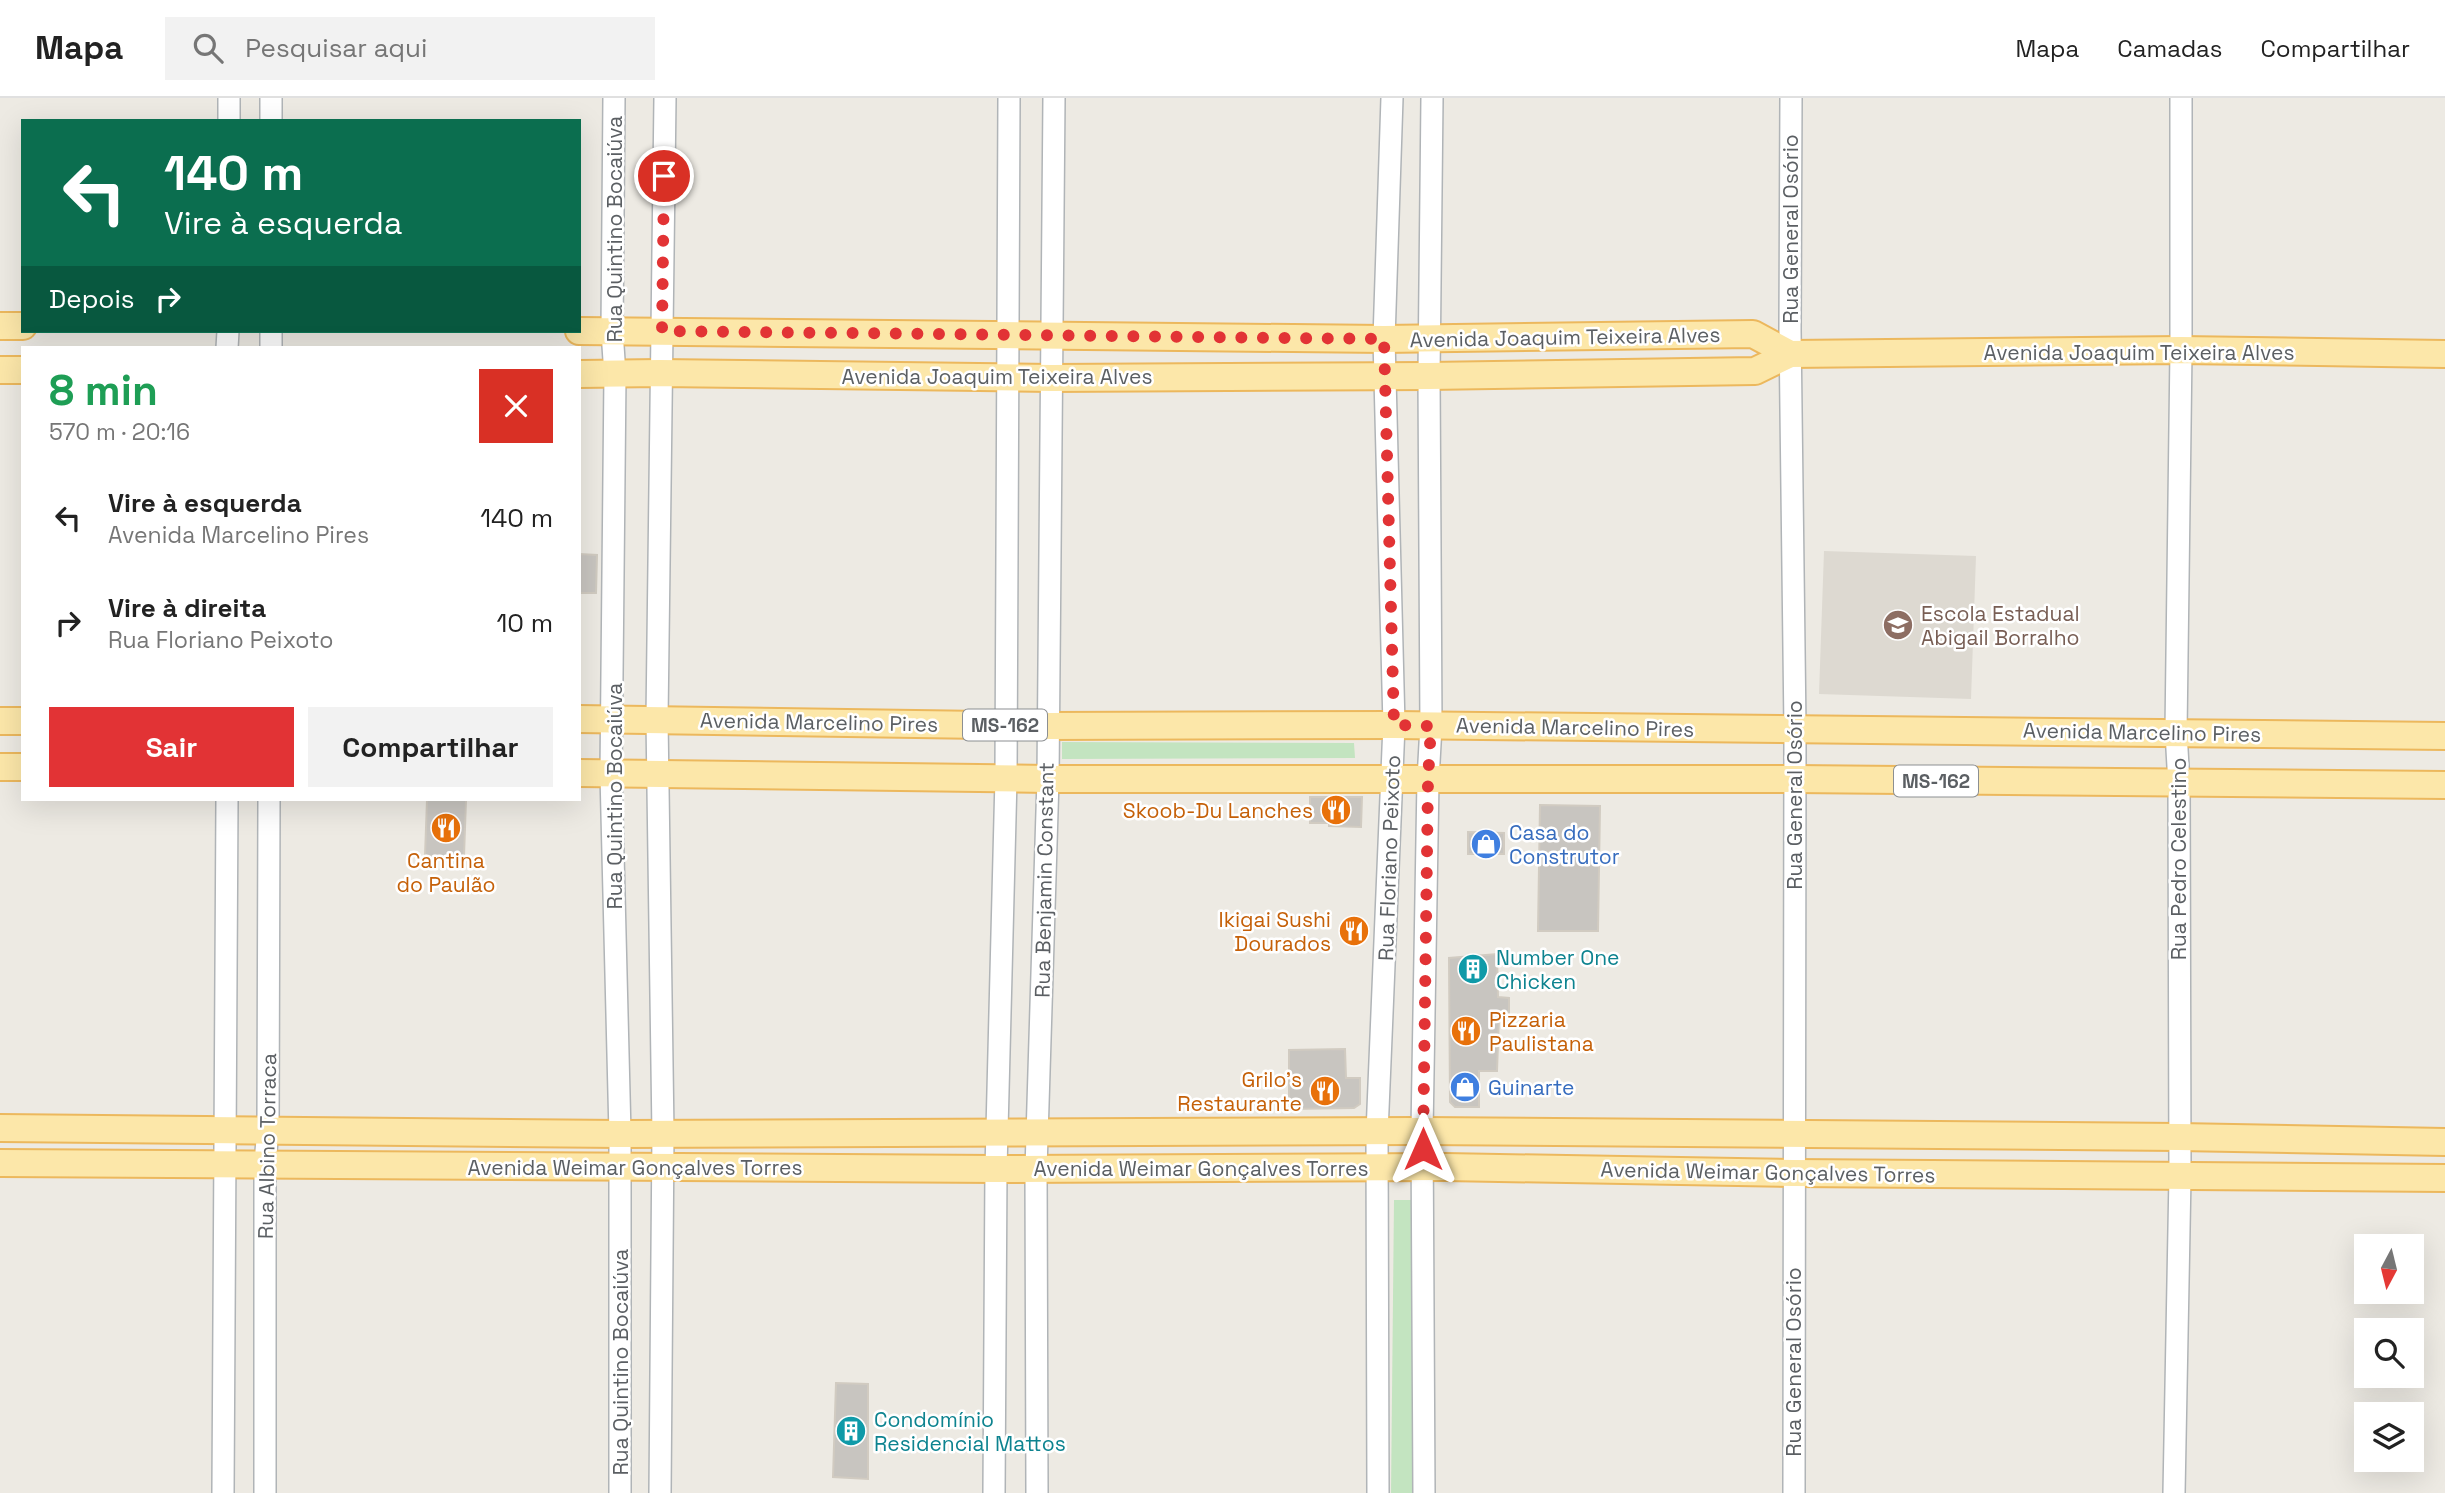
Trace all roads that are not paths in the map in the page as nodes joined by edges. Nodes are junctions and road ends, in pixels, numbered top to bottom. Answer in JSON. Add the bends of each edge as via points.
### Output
{"nodes":[{"id":1,"x":229,"y":98,"type":"edge"},
{"id":2,"x":271,"y":98,"type":"edge"},
{"id":3,"x":614,"y":98,"type":"edge"},
{"id":4,"x":665,"y":98,"type":"edge"},
{"id":5,"x":1009,"y":98,"type":"edge"},
{"id":6,"x":1054,"y":98,"type":"edge"},
{"id":7,"x":1392,"y":98,"type":"edge"},
{"id":8,"x":1432,"y":98,"type":"edge"},
{"id":9,"x":1791,"y":98,"type":"edge"},
{"id":10,"x":2181,"y":98,"type":"edge"},
{"id":11,"x":229,"y":119,"type":"edge"},
{"id":12,"x":271,"y":119,"type":"edge"},
{"id":13,"x":0,"y":326,"type":"edge"},
{"id":14,"x":21,"y":326,"type":"edge"},
{"id":15,"x":581,"y":331,"type":"edge"},
{"id":16,"x":612,"y":331,"type":"junction"},
{"id":17,"x":662,"y":331,"type":"junction"},
{"id":18,"x":1006,"y":335,"type":"junction"},
{"id":19,"x":1051,"y":335,"type":"junction"},
{"id":20,"x":1430,"y":338,"type":"junction"},
{"id":21,"x":1384,"y":339,"type":"junction"},
{"id":22,"x":2181,"y":350,"type":"junction"},
{"id":23,"x":1790,"y":354,"type":"junction"},
{"id":24,"x":2445,"y":354,"type":"edge"},
{"id":25,"x":0,"y":370,"type":"edge"},
{"id":26,"x":21,"y":370,"type":"edge"},
{"id":27,"x":660,"y":373,"type":"junction"},
{"id":28,"x":581,"y":374,"type":"edge"},
{"id":29,"x":615,"y":375,"type":"junction"},
{"id":30,"x":1007,"y":376,"type":"junction"},
{"id":31,"x":1385,"y":376,"type":"junction"},
{"id":32,"x":1429,"y":376,"type":"junction"},
{"id":33,"x":1051,"y":378,"type":"junction"},
{"id":34,"x":581,"y":719,"type":"edge"},
{"id":35,"x":612,"y":719,"type":"junction"},
{"id":36,"x":657,"y":719,"type":"junction"},
{"id":37,"x":0,"y":721,"type":"edge"},
{"id":38,"x":21,"y":721,"type":"edge"},
{"id":39,"x":1005,"y":725,"type":"junction"},
{"id":40,"x":1394,"y":725,"type":"junction"},
{"id":41,"x":1047,"y":726,"type":"junction"},
{"id":42,"x":1431,"y":726,"type":"junction"},
{"id":43,"x":1795,"y":729,"type":"junction"},
{"id":44,"x":2176,"y":732,"type":"junction"},
{"id":45,"x":2445,"y":736,"type":"edge"},
{"id":46,"x":0,"y":767,"type":"edge"},
{"id":47,"x":21,"y":767,"type":"edge"},
{"id":48,"x":581,"y":773,"type":"edge"},
{"id":49,"x":657,"y":773,"type":"junction"},
{"id":50,"x":611,"y":774,"type":"junction"},
{"id":51,"x":1006,"y":778,"type":"junction"},
{"id":52,"x":1048,"y":779,"type":"junction"},
{"id":53,"x":1795,"y":779,"type":"junction"},
{"id":54,"x":1392,"y":780,"type":"junction"},
{"id":55,"x":1428,"y":780,"type":"junction"},
{"id":56,"x":2179,"y":783,"type":"junction"},
{"id":57,"x":2445,"y":785,"type":"edge"},
{"id":58,"x":227,"y":801,"type":"edge"},
{"id":59,"x":269,"y":801,"type":"edge"},
{"id":60,"x":0,"y":1128,"type":"edge"},
{"id":61,"x":268,"y":1129,"type":"junction"},
{"id":62,"x":226,"y":1130,"type":"junction"},
{"id":63,"x":1422,"y":1132,"type":"junction"},
{"id":64,"x":998,"y":1133,"type":"junction"},
{"id":65,"x":1037,"y":1133,"type":"junction"},
{"id":66,"x":1377,"y":1133,"type":"junction"},
{"id":67,"x":620,"y":1134,"type":"junction"},
{"id":68,"x":663,"y":1134,"type":"junction"},
{"id":69,"x":1793,"y":1136,"type":"junction"},
{"id":70,"x":2179,"y":1137,"type":"junction"},
{"id":71,"x":2445,"y":1142,"type":"edge"},
{"id":72,"x":0,"y":1163,"type":"edge"},
{"id":73,"x":265,"y":1163,"type":"junction"},
{"id":74,"x":224,"y":1165,"type":"junction"},
{"id":75,"x":662,"y":1167,"type":"junction"},
{"id":76,"x":1377,"y":1167,"type":"junction"},
{"id":77,"x":1423,"y":1167,"type":"junction"},
{"id":78,"x":620,"y":1168,"type":"junction"},
{"id":79,"x":996,"y":1169,"type":"junction"},
{"id":80,"x":1036,"y":1169,"type":"junction"},
{"id":81,"x":1793,"y":1173,"type":"junction"},
{"id":82,"x":2180,"y":1175,"type":"junction"},
{"id":83,"x":2445,"y":1178,"type":"edge"},
{"id":84,"x":223,"y":1493,"type":"edge"},
{"id":85,"x":265,"y":1493,"type":"edge"},
{"id":86,"x":620,"y":1493,"type":"edge"},
{"id":87,"x":660,"y":1493,"type":"edge"},
{"id":88,"x":995,"y":1493,"type":"edge"},
{"id":89,"x":1037,"y":1493,"type":"edge"},
{"id":90,"x":1378,"y":1493,"type":"edge"},
{"id":91,"x":1424,"y":1493,"type":"edge"},
{"id":92,"x":1794,"y":1493,"type":"edge"},
{"id":93,"x":2174,"y":1493,"type":"edge"}],
"edges":[{"from":1,"to":11,"type":"street"},
{"from":2,"to":12,"type":"street"},
{"from":3,"to":16,"type":"street","name":"Rua Quintino Bocaiúva"},
{"from":4,"to":17,"type":"street","name":"Rua Quintino Bocaiúva"},
{"from":5,"to":18,"type":"street","name":"Rua Benjamin Constant"},
{"from":6,"to":19,"type":"street","name":"Rua Benjamin Constant"},
{"from":7,"to":21,"type":"street","name":"Rua Floriano Peixoto"},
{"from":8,"to":20,"type":"street","name":"Rua Floriano Peixoto"},
{"from":9,"to":23,"type":"street","name":"Rua General Osório"},
{"from":10,"to":22,"type":"street","name":"Rua Pedro Celestino"},
{"from":13,"to":14,"type":"main road"},
{"from":15,"to":16,"type":"main road","name":"Avenida Joaquim Teixeira Alves"},
{"from":16,"to":17,"type":"main road","name":"Avenida Joaquim Teixeira Alves"},
{"from":16,"to":29,"type":"street","name":"Rua Quintino Bocaiúva"},
{"from":17,"to":18,"type":"main road","name":"Avenida Joaquim Teixeira Alves"},
{"from":17,"to":27,"type":"street","name":"Rua Quintino Bocaiúva"},
{"from":18,"to":19,"type":"main road","name":"Avenida Joaquim Teixeira Alves"},
{"from":18,"to":30,"type":"street","name":"Rua Benjamin Constant"},
{"from":19,"to":21,"type":"main road","name":"Avenida Joaquim Teixeira Alves"},
{"from":19,"to":33,"type":"street","name":"Rua Benjamin Constant"},
{"from":20,"to":21,"type":"main road","name":"Avenida Joaquim Teixeira Alves"},
{"from":20,"to":23,"type":"main road","name":"Avenida Joaquim Teixeira Alves","via":[[1753,334]]},
{"from":20,"to":32,"type":"street","name":"Rua Floriano Peixoto"},
{"from":21,"to":31,"type":"street","name":"Rua Floriano Peixoto"},
{"from":22,"to":23,"type":"main road","name":"Avenida Joaquim Teixeira Alves"},
{"from":22,"to":24,"type":"main road","name":"Avenida Joaquim Teixeira Alves"},
{"from":22,"to":44,"type":"street","name":"Rua Pedro Celestino"},
{"from":23,"to":32,"type":"main road","name":"Avenida Joaquim Teixeira Alves","via":[[1755,371]]},
{"from":23,"to":43,"type":"street","name":"Rua General Osório"},
{"from":25,"to":26,"type":"main road"},
{"from":27,"to":29,"type":"main road","name":"Avenida Joaquim Teixeira Alves"},
{"from":27,"to":30,"type":"main road","name":"Avenida Joaquim Teixeira Alves"},
{"from":27,"to":36,"type":"street","name":"Rua Quintino Bocaiúva"},
{"from":28,"to":29,"type":"main road","name":"Avenida Joaquim Teixeira Alves"},
{"from":29,"to":35,"type":"street","name":"Rua Quintino Bocaiúva"},
{"from":30,"to":33,"type":"main road","name":"Avenida Joaquim Teixeira Alves"},
{"from":30,"to":39,"type":"street","name":"Rua Benjamin Constant"},
{"from":31,"to":32,"type":"main road","name":"Avenida Joaquim Teixeira Alves"},
{"from":31,"to":33,"type":"main road","name":"Avenida Joaquim Teixeira Alves"},
{"from":31,"to":40,"type":"street","name":"Rua Floriano Peixoto"},
{"from":32,"to":42,"type":"street","name":"Rua Floriano Peixoto"},
{"from":33,"to":41,"type":"street","name":"Rua Benjamin Constant"},
{"from":34,"to":35,"type":"main road","name":"Avenida Marcelino Pires","number":"MS-162"},
{"from":35,"to":36,"type":"main road","name":"Avenida Marcelino Pires","number":"MS-162"},
{"from":35,"to":50,"type":"street","name":"Rua Quintino Bocaiúva"},
{"from":36,"to":39,"type":"main road","name":"Avenida Marcelino Pires","number":"MS-162"},
{"from":36,"to":49,"type":"street","name":"Rua Quintino Bocaiúva"},
{"from":37,"to":38,"type":"main road"},
{"from":39,"to":41,"type":"main road","name":"Avenida Marcelino Pires","number":"MS-162"},
{"from":39,"to":51,"type":"street","name":"Rua Benjamin Constant"},
{"from":40,"to":41,"type":"main road","name":"Avenida Marcelino Pires","number":"MS-162"},
{"from":40,"to":42,"type":"main road","name":"Avenida Marcelino Pires","number":"MS-162"},
{"from":40,"to":54,"type":"street","name":"Rua Floriano Peixoto"},
{"from":41,"to":52,"type":"street","name":"Rua Benjamin Constant"},
{"from":42,"to":43,"type":"main road","name":"Avenida Marcelino Pires","number":"MS-162"},
{"from":42,"to":55,"type":"street","name":"Rua Floriano Peixoto"},
{"from":43,"to":44,"type":"main road","name":"Avenida Marcelino Pires","number":"MS-162"},
{"from":43,"to":53,"type":"street","name":"Rua General Osório"},
{"from":44,"to":45,"type":"main road","name":"Avenida Marcelino Pires","number":"MS-162"},
{"from":44,"to":56,"type":"street","name":"Rua Pedro Celestino"},
{"from":46,"to":47,"type":"main road"},
{"from":48,"to":50,"type":"main road","number":"MS-162"},
{"from":49,"to":50,"type":"main road","number":"MS-162"},
{"from":49,"to":51,"type":"main road","number":"MS-162"},
{"from":49,"to":68,"type":"street","name":"Rua Quintino Bocaiúva"},
{"from":50,"to":67,"type":"street","name":"Rua Quintino Bocaiúva"},
{"from":51,"to":52,"type":"main road","number":"MS-162"},
{"from":51,"to":64,"type":"street","name":"Rua Benjamin Constant"},
{"from":52,"to":54,"type":"main road","number":"MS-162"},
{"from":52,"to":65,"type":"street","name":"Rua Benjamin Constant"},
{"from":53,"to":55,"type":"main road","number":"MS-162"},
{"from":53,"to":56,"type":"main road","number":"MS-162"},
{"from":53,"to":69,"type":"street","name":"Rua General Osório"},
{"from":54,"to":55,"type":"main road","number":"MS-162"},
{"from":54,"to":66,"type":"street","name":"Rua Floriano Peixoto"},
{"from":55,"to":63,"type":"street","name":"Rua Floriano Peixoto"},
{"from":56,"to":57,"type":"main road","number":"MS-162"},
{"from":56,"to":70,"type":"street","name":"Rua Pedro Celestino"},
{"from":58,"to":62,"type":"street","name":"Rua Albino Torraca"},
{"from":59,"to":61,"type":"street","name":"Rua Albino Torraca"},
{"from":60,"to":62,"type":"main road","name":"Avenida Weimar Gonçalves Torres"},
{"from":61,"to":62,"type":"main road","name":"Avenida Weimar Gonçalves Torres"},
{"from":61,"to":67,"type":"main road","name":"Avenida Weimar Gonçalves Torres"},
{"from":61,"to":73,"type":"street","name":"Rua Albino Torraca"},
{"from":62,"to":74,"type":"street","name":"Rua Albino Torraca"},
{"from":63,"to":66,"type":"main road","name":"Avenida Weimar Gonçalves Torres"},
{"from":63,"to":69,"type":"main road","name":"Avenida Weimar Gonçalves Torres"},
{"from":63,"to":77,"type":"street","name":"Rua Floriano Peixoto"},
{"from":64,"to":65,"type":"main road","name":"Avenida Weimar Gonçalves Torres"},
{"from":64,"to":68,"type":"main road","name":"Avenida Weimar Gonçalves Torres"},
{"from":64,"to":79,"type":"street","name":"Rua Benjamin Constant"},
{"from":65,"to":66,"type":"main road","name":"Avenida Weimar Gonçalves Torres"},
{"from":65,"to":80,"type":"street","name":"Rua Benjamin Constant"},
{"from":66,"to":76,"type":"street","name":"Rua Floriano Peixoto"},
{"from":67,"to":68,"type":"main road","name":"Avenida Weimar Gonçalves Torres"},
{"from":67,"to":78,"type":"street","name":"Rua Quintino Bocaiúva"},
{"from":68,"to":75,"type":"street","name":"Rua Quintino Bocaiúva"},
{"from":69,"to":70,"type":"main road","name":"Avenida Weimar Gonçalves Torres"},
{"from":69,"to":81,"type":"street","name":"Rua General Osório"},
{"from":70,"to":71,"type":"main road","name":"Avenida Weimar Gonçalves Torres"},
{"from":70,"to":82,"type":"street","name":"Rua Pedro Celestino"},
{"from":72,"to":74,"type":"main road","name":"Avenida Weimar Gonçalves Torres"},
{"from":73,"to":74,"type":"main road","name":"Avenida Weimar Gonçalves Torres"},
{"from":73,"to":78,"type":"main road","name":"Avenida Weimar Gonçalves Torres"},
{"from":73,"to":85,"type":"street","name":"Rua Albino Torraca"},
{"from":74,"to":84,"type":"street","name":"Rua Albino Torraca"},
{"from":75,"to":78,"type":"main road","name":"Avenida Weimar Gonçalves Torres"},
{"from":75,"to":79,"type":"main road","name":"Avenida Weimar Gonçalves Torres"},
{"from":75,"to":87,"type":"street","name":"Rua Quintino Bocaiúva"},
{"from":76,"to":77,"type":"main road","name":"Avenida Weimar Gonçalves Torres"},
{"from":76,"to":80,"type":"main road","name":"Avenida Weimar Gonçalves Torres"},
{"from":76,"to":90,"type":"street","name":"Rua Floriano Peixoto"},
{"from":77,"to":81,"type":"main road","name":"Avenida Weimar Gonçalves Torres"},
{"from":77,"to":91,"type":"street","name":"Rua Floriano Peixoto"},
{"from":78,"to":86,"type":"street","name":"Rua Quintino Bocaiúva"},
{"from":79,"to":80,"type":"main road","name":"Avenida Weimar Gonçalves Torres"},
{"from":79,"to":88,"type":"street","name":"Rua Benjamin Constant"},
{"from":80,"to":89,"type":"street","name":"Rua Benjamin Constant"},
{"from":81,"to":82,"type":"main road","name":"Avenida Weimar Gonçalves Torres"},
{"from":81,"to":92,"type":"street","name":"Rua General Osório"},
{"from":82,"to":83,"type":"main road","name":"Avenida Weimar Gonçalves Torres"},
{"from":82,"to":93,"type":"street","name":"Rua Pedro Celestino"}]}
